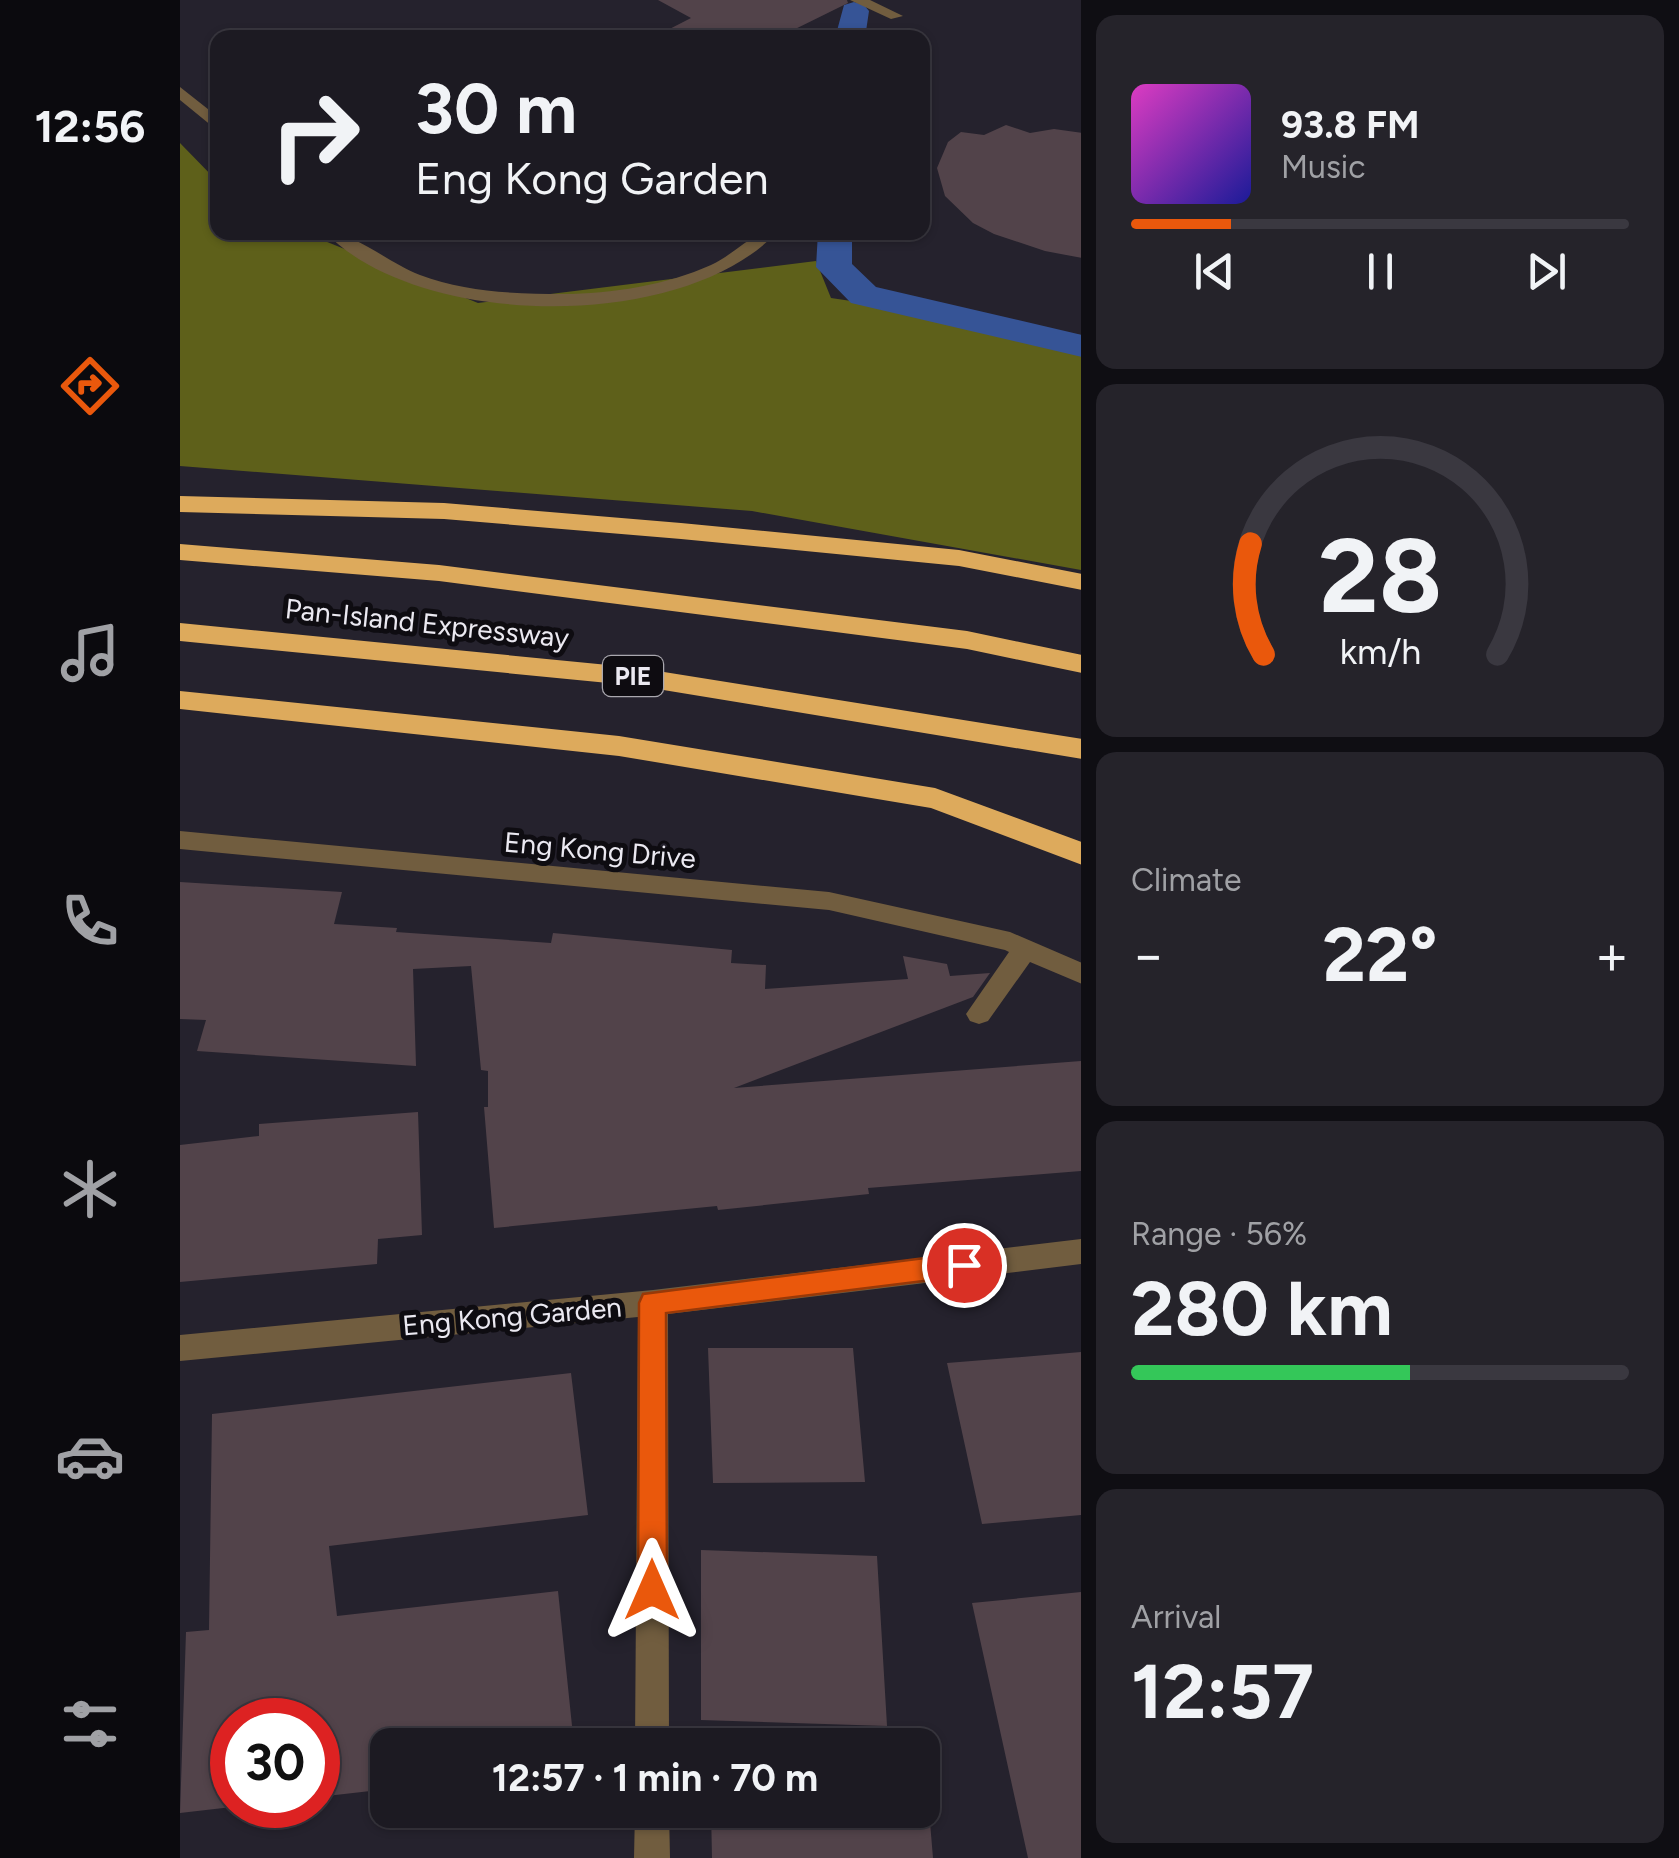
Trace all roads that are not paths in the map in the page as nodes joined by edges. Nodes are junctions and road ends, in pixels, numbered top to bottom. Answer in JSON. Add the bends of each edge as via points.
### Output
{"nodes":[{"id":1,"x":858,"y":0,"type":"edge"},
{"id":2,"x":897,"y":8,"type":"edge"},
{"id":3,"x":180,"y":92,"type":"edge"},
{"id":4,"x":210,"y":119,"type":"edge"},
{"id":5,"x":342,"y":240,"type":"edge"},
{"id":6,"x":758,"y":240,"type":"edge"},
{"id":7,"x":180,"y":504,"type":"edge"},
{"id":8,"x":180,"y":552,"type":"edge"},
{"id":9,"x":1081,"y":582,"type":"edge"},
{"id":10,"x":180,"y":632,"type":"edge"},
{"id":11,"x":1081,"y":664,"type":"edge"},
{"id":12,"x":180,"y":700,"type":"edge"},
{"id":13,"x":1081,"y":749,"type":"edge"},
{"id":14,"x":180,"y":840,"type":"edge"},
{"id":15,"x":1081,"y":854,"type":"edge"},
{"id":16,"x":1018,"y":946,"type":"junction"},
{"id":17,"x":1081,"y":974,"type":"edge"},
{"id":18,"x":978,"y":1014,"type":"dead end"},
{"id":19,"x":1081,"y":1250,"type":"edge"},
{"id":20,"x":652,"y":1303,"type":"junction"},
{"id":21,"x":180,"y":1348,"type":"edge"},
{"id":22,"x":652,"y":1728,"type":"edge"},
{"id":23,"x":652,"y":1828,"type":"edge"},
{"id":24,"x":652,"y":1858,"type":"edge"}],
"edges":[{"from":1,"to":2,"type":"street"},
{"from":3,"to":4,"type":"street"},
{"from":5,"to":6,"type":"street","via":[[414,280],[522,302],[633,296],[716,270]]},
{"from":7,"to":9,"type":"highway","via":[[444,511],[641,528],[960,558]]},
{"from":8,"to":11,"type":"highway","name":"Pan-Island Expressway","via":[[439,573],[967,640]]},
{"from":10,"to":13,"type":"highway","name":"Pan-Island Expressway","number":"PIE","via":[[639,677]]},
{"from":12,"to":15,"type":"highway","via":[[619,746],[934,798]]},
{"from":14,"to":16,"type":"street","name":"Eng Kong Drive","via":[[829,901]]},
{"from":16,"to":17,"type":"street","name":"Eng Kong Drive"},
{"from":16,"to":18,"type":"street"},
{"from":19,"to":20,"type":"street","name":"Eng Kong Garden"},
{"from":20,"to":21,"type":"street","name":"Eng Kong Garden"},
{"from":20,"to":22,"type":"street"},
{"from":23,"to":24,"type":"street"}]}
